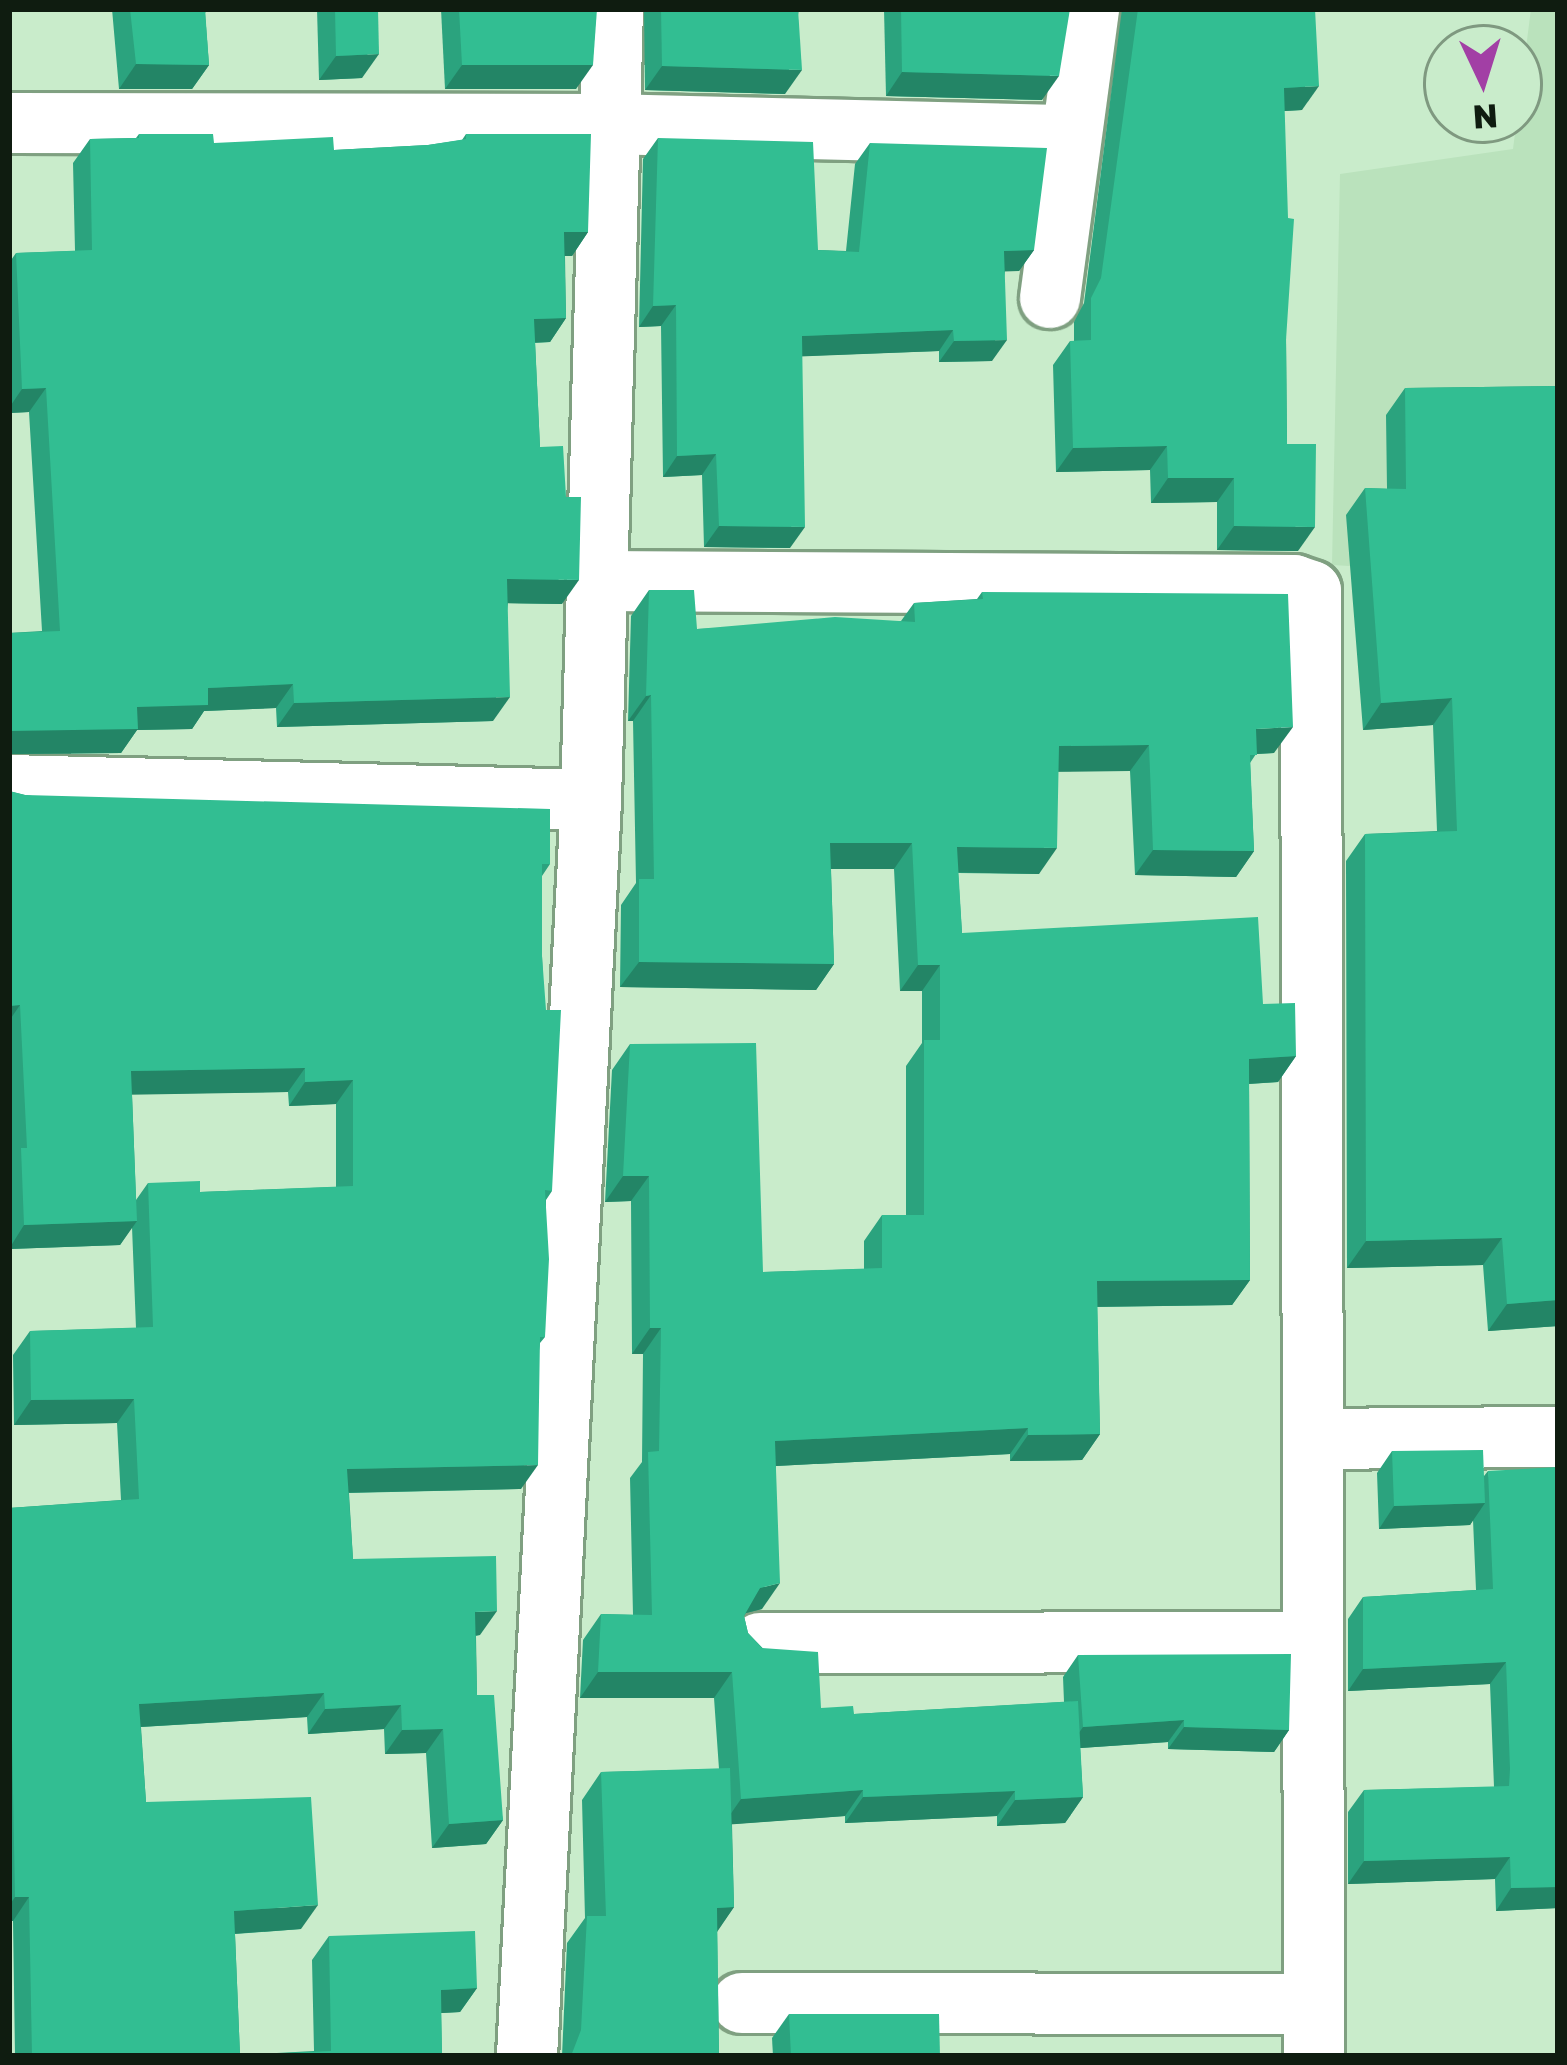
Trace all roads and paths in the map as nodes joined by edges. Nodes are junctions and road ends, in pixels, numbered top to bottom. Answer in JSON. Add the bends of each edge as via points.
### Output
{"nodes":[{"id":1,"x":613,"y":9,"type":"edge"},
{"id":2,"x":1089,"y":9,"type":"edge"},
{"id":3,"x":9,"y":124,"type":"edge"},
{"id":4,"x":606,"y":124,"type":"junction"},
{"id":5,"x":1071,"y":135,"type":"junction"},
{"id":6,"x":1050,"y":298,"type":"dead end"},
{"id":7,"x":596,"y":581,"type":"junction"},
{"id":8,"x":9,"y":785,"type":"edge"},
{"id":9,"x":591,"y":800,"type":"junction"},
{"id":10,"x":1558,"y":1436,"type":"edge"},
{"id":11,"x":1312,"y":1439,"type":"junction"},
{"id":12,"x":1311,"y":1642,"type":"junction"},
{"id":13,"x":760,"y":1643,"type":"edge"},
{"id":14,"x":742,"y":2003,"type":"dead end"},
{"id":15,"x":1314,"y":2030,"type":"edge"},
{"id":16,"x":527,"y":2056,"type":"edge"}],
"edges":[{"from":1,"to":4,"type":"street"},
{"from":2,"to":5,"type":"street"},
{"from":3,"to":4,"type":"street"},
{"from":4,"to":5,"type":"street"},
{"from":4,"to":7,"type":"street"},
{"from":5,"to":6,"type":"street"},
{"from":7,"to":9,"type":"street"},
{"from":7,"to":11,"type":"street","via":[[1311,591]]},
{"from":8,"to":9,"type":"street"},
{"from":9,"to":16,"type":"street"},
{"from":10,"to":11,"type":"street"},
{"from":11,"to":12,"type":"street"},
{"from":12,"to":13,"type":"street"},
{"from":12,"to":15,"type":"street"},
{"from":14,"to":15,"type":"street"}]}
